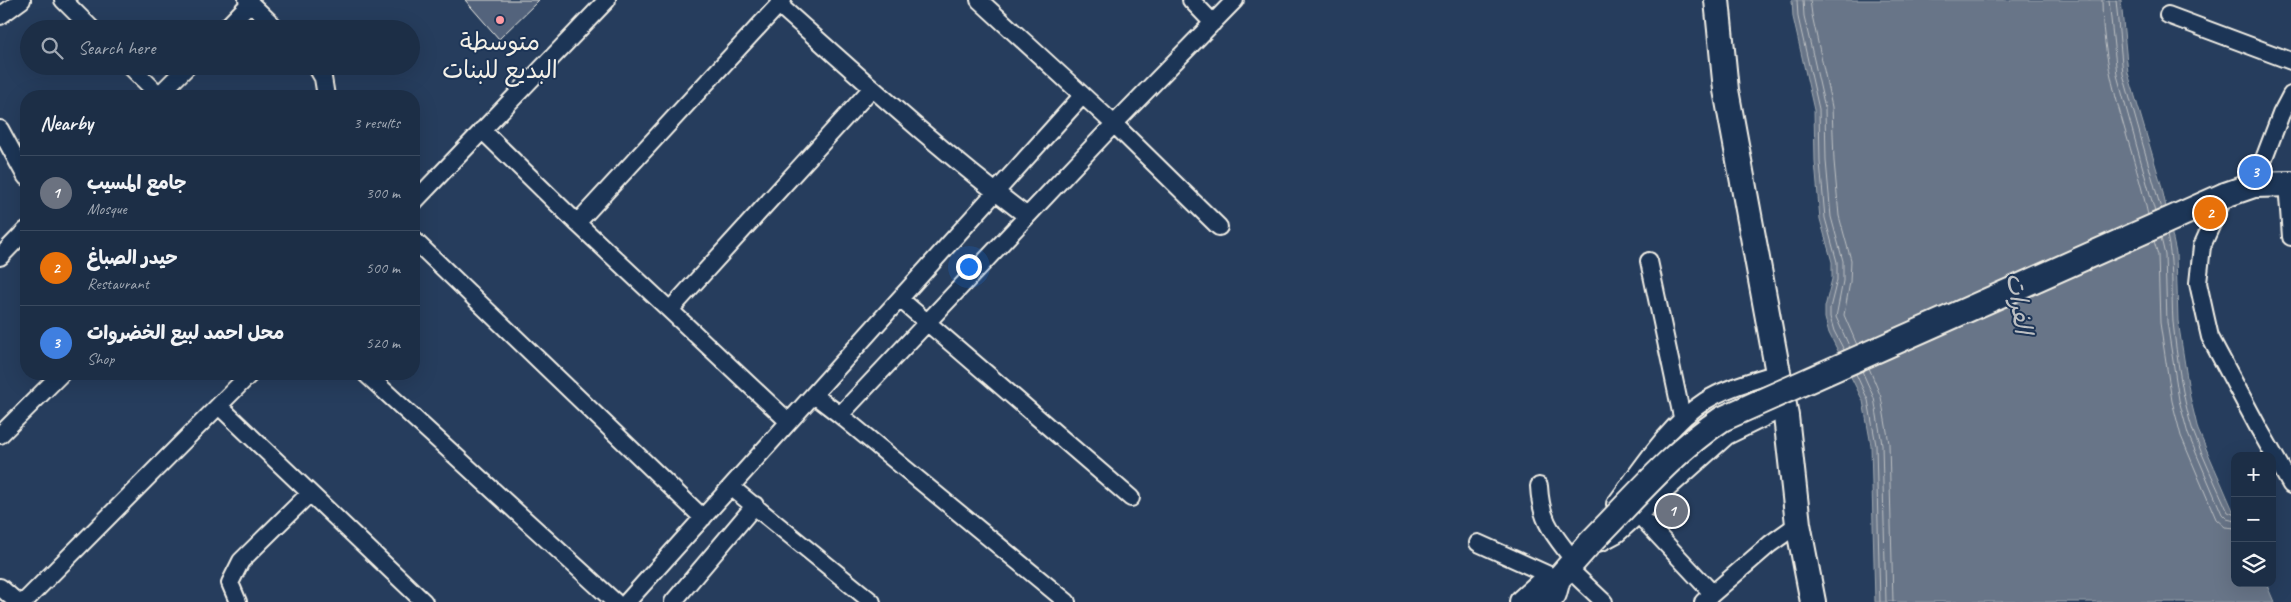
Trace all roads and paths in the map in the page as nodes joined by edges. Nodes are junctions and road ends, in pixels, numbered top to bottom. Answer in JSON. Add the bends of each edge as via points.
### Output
{"nodes":[{"id":1,"x":22,"y":0,"type":"edge"},
{"id":2,"x":63,"y":0,"type":"edge"},
{"id":3,"x":607,"y":0,"type":"edge"},
{"id":4,"x":979,"y":0,"type":"edge"},
{"id":5,"x":1191,"y":0,"type":"edge"},
{"id":6,"x":1235,"y":0,"type":"edge"},
{"id":7,"x":1717,"y":0,"type":"edge"},
{"id":8,"x":249,"y":1,"type":"edge"},
{"id":9,"x":781,"y":2,"type":"edge"},
{"id":10,"x":2168,"y":15,"type":"dead end"},
{"id":11,"x":0,"y":16,"type":"edge"},
{"id":12,"x":83,"y":20,"type":"edge"},
{"id":13,"x":233,"y":20,"type":"edge"},
{"id":14,"x":268,"y":20,"type":"edge"},
{"id":15,"x":1213,"y":22,"type":"junction"},
{"id":16,"x":2291,"y":61,"type":"edge"},
{"id":17,"x":139,"y":75,"type":"edge"},
{"id":18,"x":179,"y":75,"type":"edge"},
{"id":19,"x":321,"y":75,"type":"edge"},
{"id":20,"x":872,"y":88,"type":"junction"},
{"id":21,"x":153,"y":90,"type":"edge"},
{"id":22,"x":165,"y":90,"type":"edge"},
{"id":23,"x":325,"y":90,"type":"edge"},
{"id":24,"x":2291,"y":95,"type":"edge"},
{"id":25,"x":1082,"y":96,"type":"junction"},
{"id":26,"x":1114,"y":124,"type":"junction"},
{"id":27,"x":0,"y":129,"type":"edge"},
{"id":28,"x":482,"y":130,"type":"junction"},
{"id":29,"x":20,"y":166,"type":"edge"},
{"id":30,"x":2289,"y":183,"type":"edge"},
{"id":31,"x":2254,"y":185,"type":"junction"},
{"id":32,"x":996,"y":193,"type":"junction"},
{"id":33,"x":2225,"y":195,"type":"junction"},
{"id":34,"x":420,"y":196,"type":"edge"},
{"id":35,"x":1027,"y":216,"type":"junction"},
{"id":36,"x":577,"y":223,"type":"junction"},
{"id":37,"x":1219,"y":227,"type":"dead end"},
{"id":38,"x":20,"y":236,"type":"edge"},
{"id":39,"x":2291,"y":237,"type":"edge"},
{"id":40,"x":420,"y":246,"type":"edge"},
{"id":41,"x":0,"y":257,"type":"edge"},
{"id":42,"x":1649,"y":262,"type":"dead end"},
{"id":43,"x":900,"y":299,"type":"junction"},
{"id":44,"x":670,"y":310,"type":"junction"},
{"id":45,"x":928,"y":322,"type":"junction"},
{"id":46,"x":1777,"y":373,"type":"junction"},
{"id":47,"x":55,"y":380,"type":"edge"},
{"id":48,"x":244,"y":380,"type":"edge"},
{"id":49,"x":373,"y":380,"type":"edge"},
{"id":50,"x":814,"y":395,"type":"junction"},
{"id":51,"x":219,"y":406,"type":"junction"},
{"id":52,"x":1784,"y":408,"type":"junction"},
{"id":53,"x":840,"y":416,"type":"junction"},
{"id":54,"x":1682,"y":417,"type":"junction"},
{"id":55,"x":789,"y":422,"type":"junction"},
{"id":56,"x":1,"y":432,"type":"edge"},
{"id":57,"x":2291,"y":485,"type":"edge"},
{"id":58,"x":1538,"y":486,"type":"dead end"},
{"id":59,"x":731,"y":487,"type":"junction"},
{"id":60,"x":310,"y":493,"type":"junction"},
{"id":61,"x":1130,"y":498,"type":"dead end"},
{"id":62,"x":754,"y":505,"type":"junction"},
{"id":63,"x":1639,"y":515,"type":"junction"},
{"id":64,"x":703,"y":518,"type":"junction"},
{"id":65,"x":1798,"y":524,"type":"junction"},
{"id":66,"x":1478,"y":543,"type":"dead end"},
{"id":67,"x":1572,"y":564,"type":"junction"},
{"id":68,"x":0,"y":587,"type":"edge"},
{"id":69,"x":1708,"y":598,"type":"edge"},
{"id":70,"x":17,"y":602,"type":"edge"},
{"id":71,"x":24,"y":602,"type":"edge"},
{"id":72,"x":238,"y":602,"type":"edge"},
{"id":73,"x":424,"y":602,"type":"edge"},
{"id":74,"x":615,"y":602,"type":"edge"},
{"id":75,"x":627,"y":602,"type":"edge"},
{"id":76,"x":673,"y":602,"type":"edge"},
{"id":77,"x":872,"y":602,"type":"edge"},
{"id":78,"x":1067,"y":602,"type":"edge"},
{"id":79,"x":1522,"y":602,"type":"edge"},
{"id":80,"x":1547,"y":602,"type":"edge"},
{"id":81,"x":1604,"y":602,"type":"edge"},
{"id":82,"x":1813,"y":602,"type":"edge"}],
"edges":[{"from":1,"to":11,"type":"street"},
{"from":2,"to":12,"type":"street"},
{"from":3,"to":28,"type":"street"},
{"from":4,"to":25,"type":"street"},
{"from":5,"to":15,"type":"street"},
{"from":6,"to":15,"type":"street"},
{"from":7,"to":46,"type":"main road","via":[[1726,90]]},
{"from":8,"to":13,"type":"street"},
{"from":8,"to":14,"type":"street"},
{"from":9,"to":20,"type":"street"},
{"from":9,"to":36,"type":"street"},
{"from":10,"to":16,"type":"street"},
{"from":15,"to":26,"type":"street"},
{"from":17,"to":21,"type":"street"},
{"from":18,"to":22,"type":"street"},
{"from":19,"to":23,"type":"street"},
{"from":20,"to":32,"type":"street"},
{"from":20,"to":44,"type":"street"},
{"from":24,"to":31,"type":"street"},
{"from":25,"to":26,"type":"street"},
{"from":25,"to":32,"type":"street"},
{"from":26,"to":35,"type":"street"},
{"from":26,"to":37,"type":"street"},
{"from":27,"to":29,"type":"street"},
{"from":28,"to":34,"type":"street"},
{"from":28,"to":36,"type":"street"},
{"from":30,"to":31,"type":"main road"},
{"from":30,"to":39,"type":"street"},
{"from":31,"to":33,"type":"main road"},
{"from":32,"to":35,"type":"street"},
{"from":32,"to":43,"type":"street"},
{"from":33,"to":57,"type":"street","via":[[2202,246],[2198,283],[2205,315],[2210,336]]},
{"from":33,"to":67,"type":"main road","bridge":true,"via":[[1722,419],[1677,454]]},
{"from":35,"to":45,"type":"street"},
{"from":36,"to":44,"type":"street"},
{"from":38,"to":41,"type":"street"},
{"from":40,"to":64,"type":"street"},
{"from":42,"to":54,"type":"street"},
{"from":43,"to":45,"type":"street"},
{"from":43,"to":50,"type":"street"},
{"from":44,"to":55,"type":"street"},
{"from":45,"to":53,"type":"street"},
{"from":45,"to":61,"type":"street"},
{"from":46,"to":52,"type":"main road"},
{"from":46,"to":54,"type":"street","via":[[1723,392]]},
{"from":47,"to":56,"type":"street"},
{"from":48,"to":51,"type":"street"},
{"from":49,"to":74,"type":"street"},
{"from":50,"to":53,"type":"street"},
{"from":50,"to":55,"type":"street"},
{"from":51,"to":60,"type":"street"},
{"from":51,"to":71,"type":"street"},
{"from":52,"to":63,"type":"street","via":[[1727,436]]},
{"from":52,"to":65,"type":"main road"},
{"from":53,"to":78,"type":"street"},
{"from":54,"to":67,"type":"street","via":[[1600,522]]},
{"from":55,"to":59,"type":"street"},
{"from":58,"to":67,"type":"street","via":[[1545,521]]},
{"from":59,"to":62,"type":"street"},
{"from":59,"to":64,"type":"street"},
{"from":60,"to":72,"type":"street","via":[[241,561],[230,583]]},
{"from":60,"to":73,"type":"street"},
{"from":62,"to":76,"type":"street"},
{"from":62,"to":77,"type":"street"},
{"from":63,"to":67,"type":"street"},
{"from":63,"to":69,"type":"street"},
{"from":64,"to":75,"type":"street"},
{"from":65,"to":69,"type":"street"},
{"from":65,"to":82,"type":"main road"},
{"from":66,"to":67,"type":"street"},
{"from":67,"to":79,"type":"main road"},
{"from":67,"to":80,"type":"main road"},
{"from":67,"to":81,"type":"street"},
{"from":68,"to":70,"type":"street"}]}
